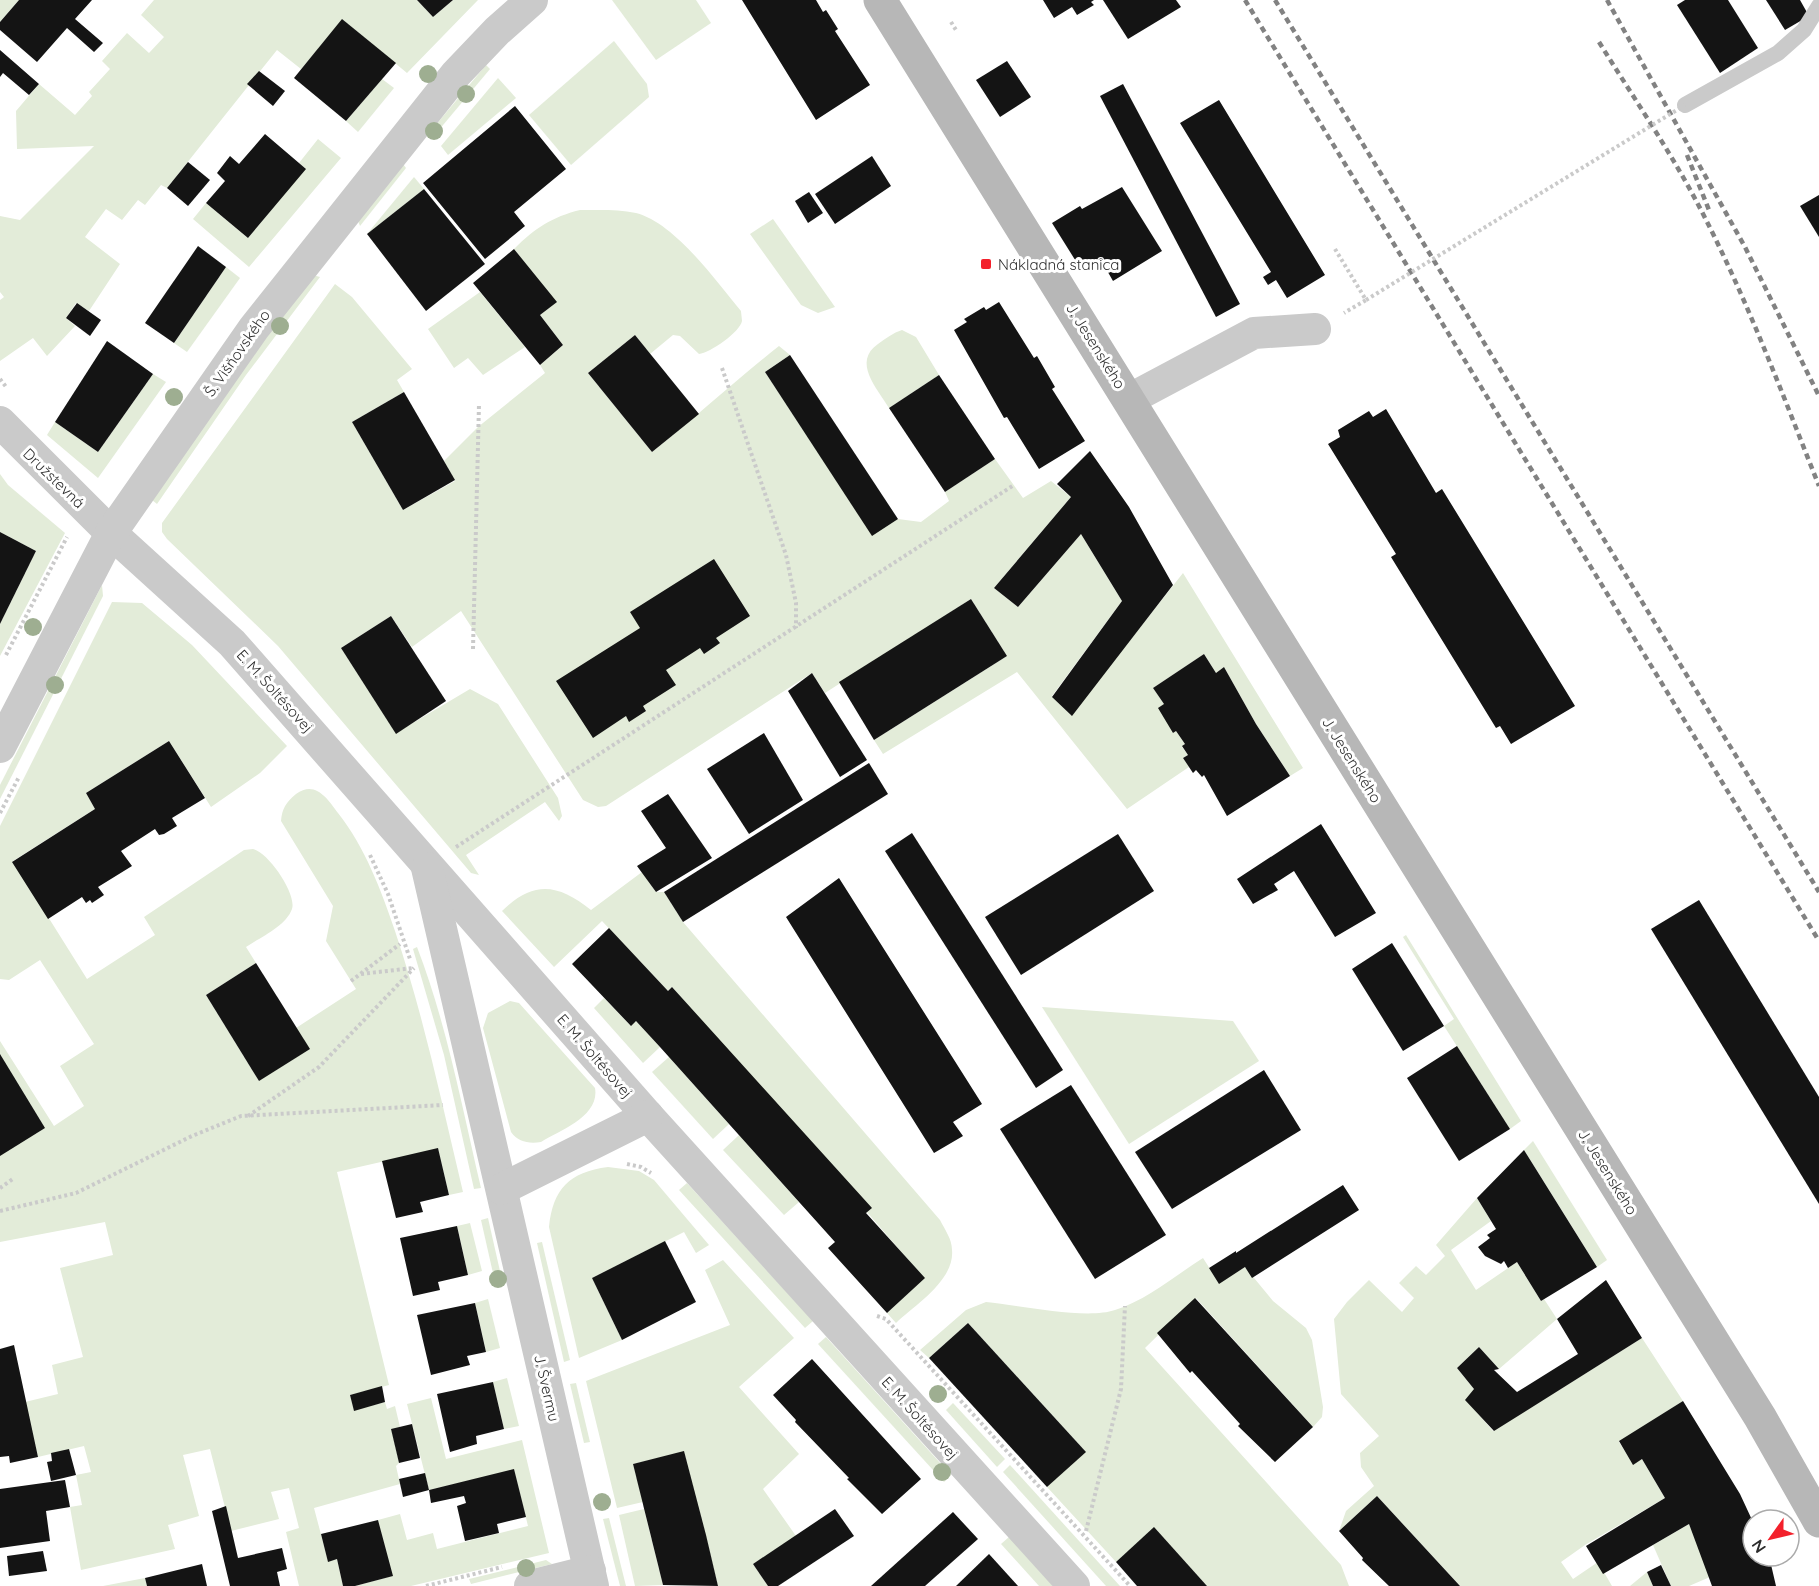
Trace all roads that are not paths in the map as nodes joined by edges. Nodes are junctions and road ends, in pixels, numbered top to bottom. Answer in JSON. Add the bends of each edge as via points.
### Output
{"nodes":[{"id":1,"x":532,"y":0,"type":"edge"},
{"id":2,"x":880,"y":0,"type":"edge"},
{"id":3,"x":1819,"y":6,"type":"edge"},
{"id":4,"x":1685,"y":105,"type":"road end"},
{"id":5,"x":1315,"y":329,"type":"dead end"},
{"id":6,"x":1130,"y":399,"type":"junction"},
{"id":7,"x":0,"y":422,"type":"edge"},
{"id":8,"x":111,"y":533,"type":"junction"},
{"id":9,"x":0,"y":747,"type":"edge"},
{"id":10,"x":438,"y":857,"type":"junction"},
{"id":11,"x":648,"y":1116,"type":"junction"},
{"id":12,"x":502,"y":1189,"type":"junction"},
{"id":13,"x":1819,"y":1521,"type":"edge"},
{"id":14,"x":521,"y":1575,"type":"edge"},
{"id":15,"x":591,"y":1579,"type":"edge"},
{"id":16,"x":1074,"y":1586,"type":"edge"}],
"edges":[{"from":1,"to":8,"type":"street","name":"Š. Višňovského","via":[[456,74],[317,245]]},
{"from":2,"to":6,"type":"street","name":"J. Jesenského"},
{"from":3,"to":4,"type":"lane","via":[[1804,30],[1778,53]]},
{"from":5,"to":6,"type":"street","via":[[1254,333]]},
{"from":6,"to":13,"type":"street","name":"J. Jesenského","via":[[1754,1407]]},
{"from":7,"to":8,"type":"street","name":"Družstevná"},
{"from":8,"to":9,"type":"street","name":"Š. Višňovského"},
{"from":8,"to":10,"type":"street","name":"E. M. Šoltésovej","via":[[232,643]]},
{"from":10,"to":11,"type":"street","name":"E. M. Šoltésovej"},
{"from":10,"to":12,"type":"street","name":"J. Švermu"},
{"from":11,"to":12,"type":"street"},
{"from":11,"to":16,"type":"street","name":"E. M. Šoltésovej"},
{"from":12,"to":15,"type":"street","name":"J. Švermu"},
{"from":14,"to":15,"type":"street"}]}
